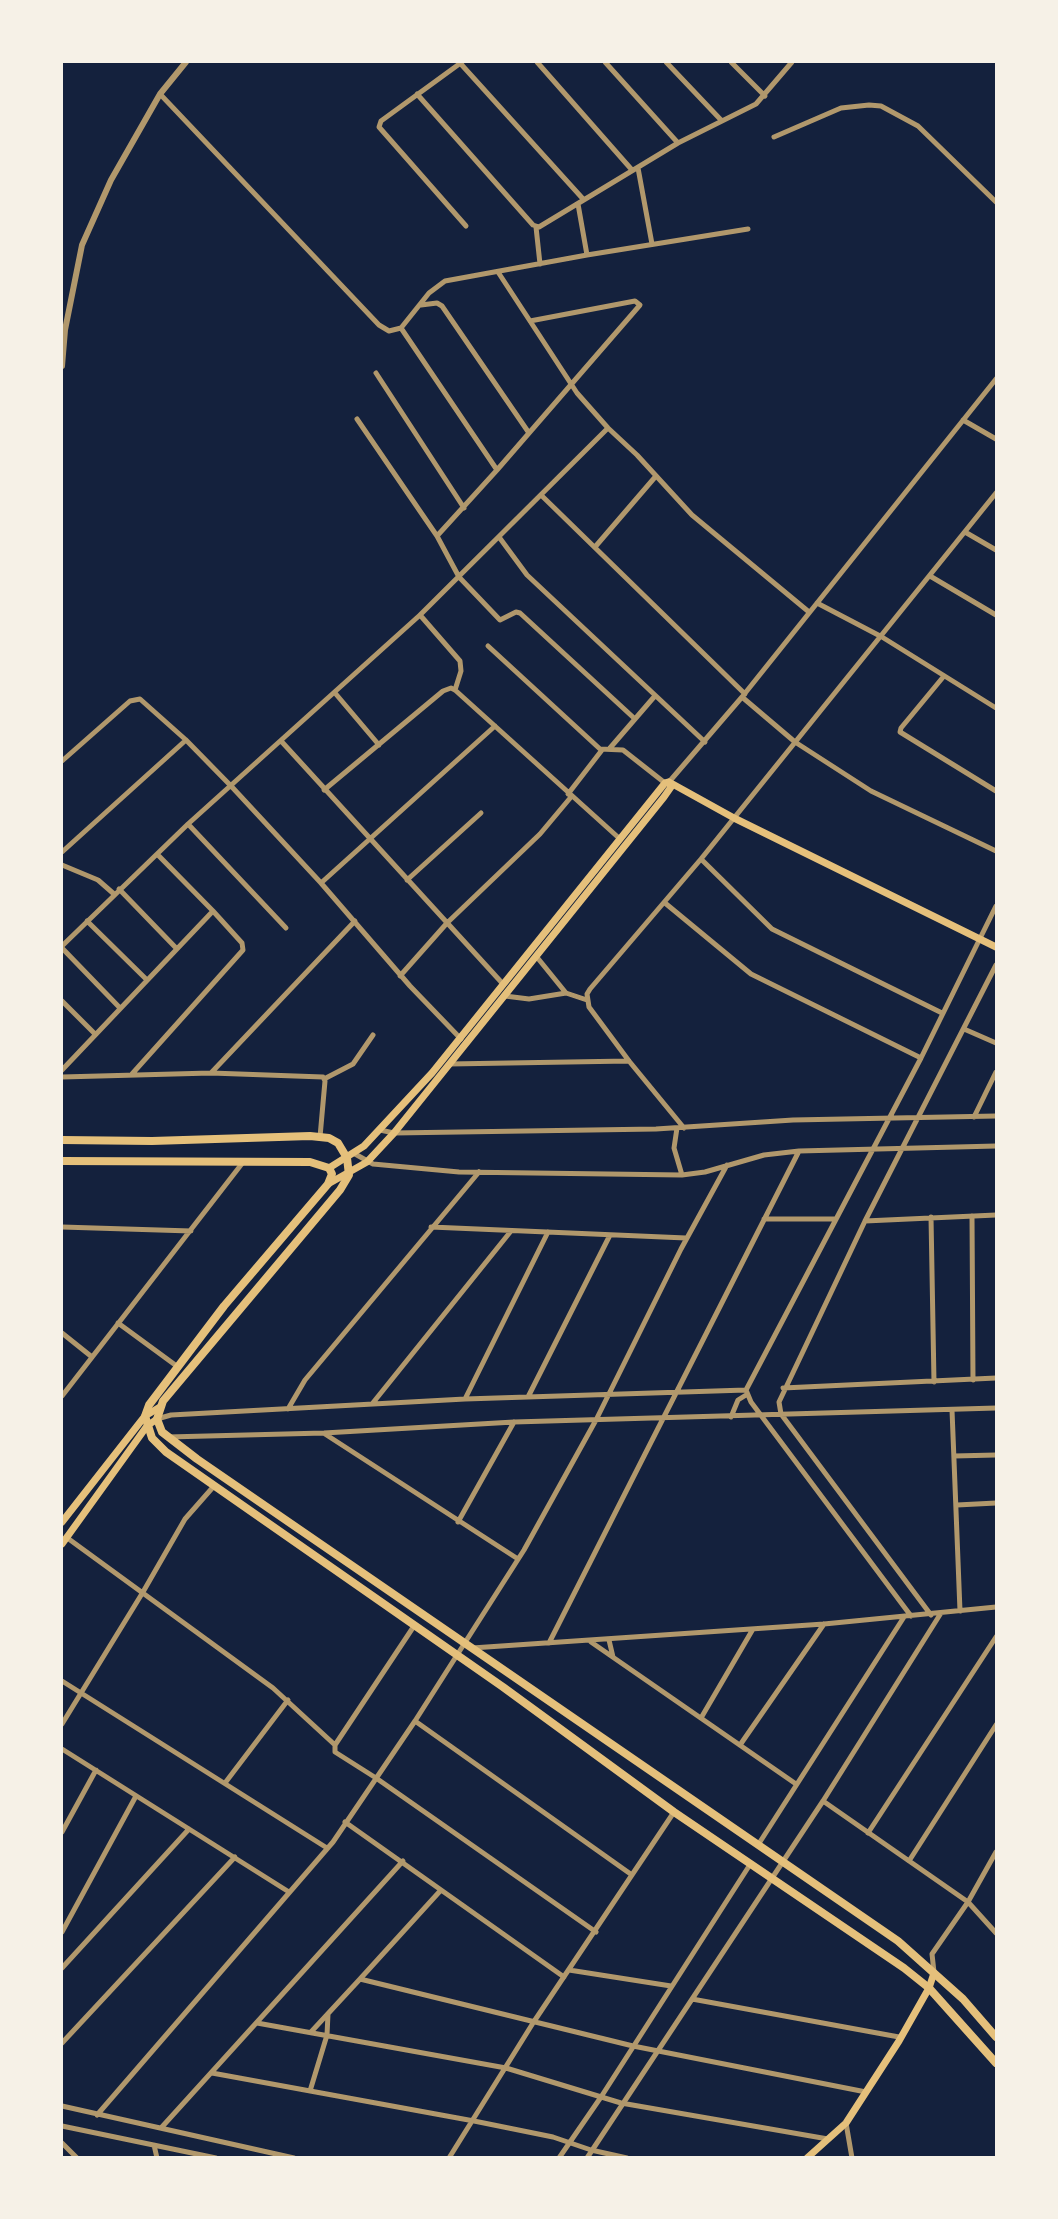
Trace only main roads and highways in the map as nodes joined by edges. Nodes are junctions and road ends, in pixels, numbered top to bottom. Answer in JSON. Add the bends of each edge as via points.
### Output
{"nodes":[{"id":1,"x":667,"y":783,"type":"junction"},
{"id":2,"x":996,"y":947,"type":"edge"},
{"id":3,"x":62,"y":1140,"type":"edge"},
{"id":4,"x":351,"y":1156,"type":"junction"},
{"id":5,"x":62,"y":1161,"type":"edge"},
{"id":6,"x":329,"y":1168,"type":"junction"},
{"id":7,"x":349,"y":1175,"type":"junction"},
{"id":8,"x":328,"y":1184,"type":"junction"},
{"id":9,"x":160,"y":1407,"type":"junction"},
{"id":10,"x":145,"y":1416,"type":"junction"},
{"id":11,"x":157,"y":1419,"type":"junction"},
{"id":12,"x":147,"y":1426,"type":"junction"},
{"id":13,"x":62,"y":1522,"type":"edge"},
{"id":14,"x":62,"y":1544,"type":"edge"},
{"id":15,"x":934,"y":1973,"type":"junction"},
{"id":16,"x":929,"y":1988,"type":"junction"},
{"id":17,"x":996,"y":2037,"type":"edge"},
{"id":18,"x":996,"y":2063,"type":"edge"},
{"id":19,"x":807,"y":2157,"type":"edge"}],
"edges":[{"from":1,"to":2,"type":"main road"},
{"from":1,"to":4,"type":"main road","via":[[461,1039],[380,1130]]},
{"from":1,"to":7,"type":"main road","via":[[671,787],[664,797],[394,1133]]},
{"from":3,"to":4,"type":"main road","via":[[320,1137],[338,1143]]},
{"from":4,"to":6,"type":"main road"},
{"from":4,"to":7,"type":"main road"},
{"from":5,"to":6,"type":"main road","via":[[310,1162]]},
{"from":6,"to":8,"type":"main road","via":[[332,1174]]},
{"from":7,"to":8,"type":"main road"},
{"from":7,"to":9,"type":"main road"},
{"from":8,"to":10,"type":"main road","via":[[224,1306],[149,1405]]},
{"from":9,"to":10,"type":"main road"},
{"from":9,"to":11,"type":"main road"},
{"from":10,"to":12,"type":"main road"},
{"from":10,"to":13,"type":"main road"},
{"from":11,"to":12,"type":"main road"},
{"from":11,"to":15,"type":"main road","via":[[165,1434],[898,1941]]},
{"from":12,"to":14,"type":"main road"},
{"from":12,"to":16,"type":"main road","via":[[152,1438],[166,1452]]},
{"from":15,"to":16,"type":"main road"},
{"from":15,"to":17,"type":"main road","via":[[963,1998]]},
{"from":16,"to":18,"type":"main road"},
{"from":16,"to":19,"type":"main road","via":[[846,2123]]}]}
